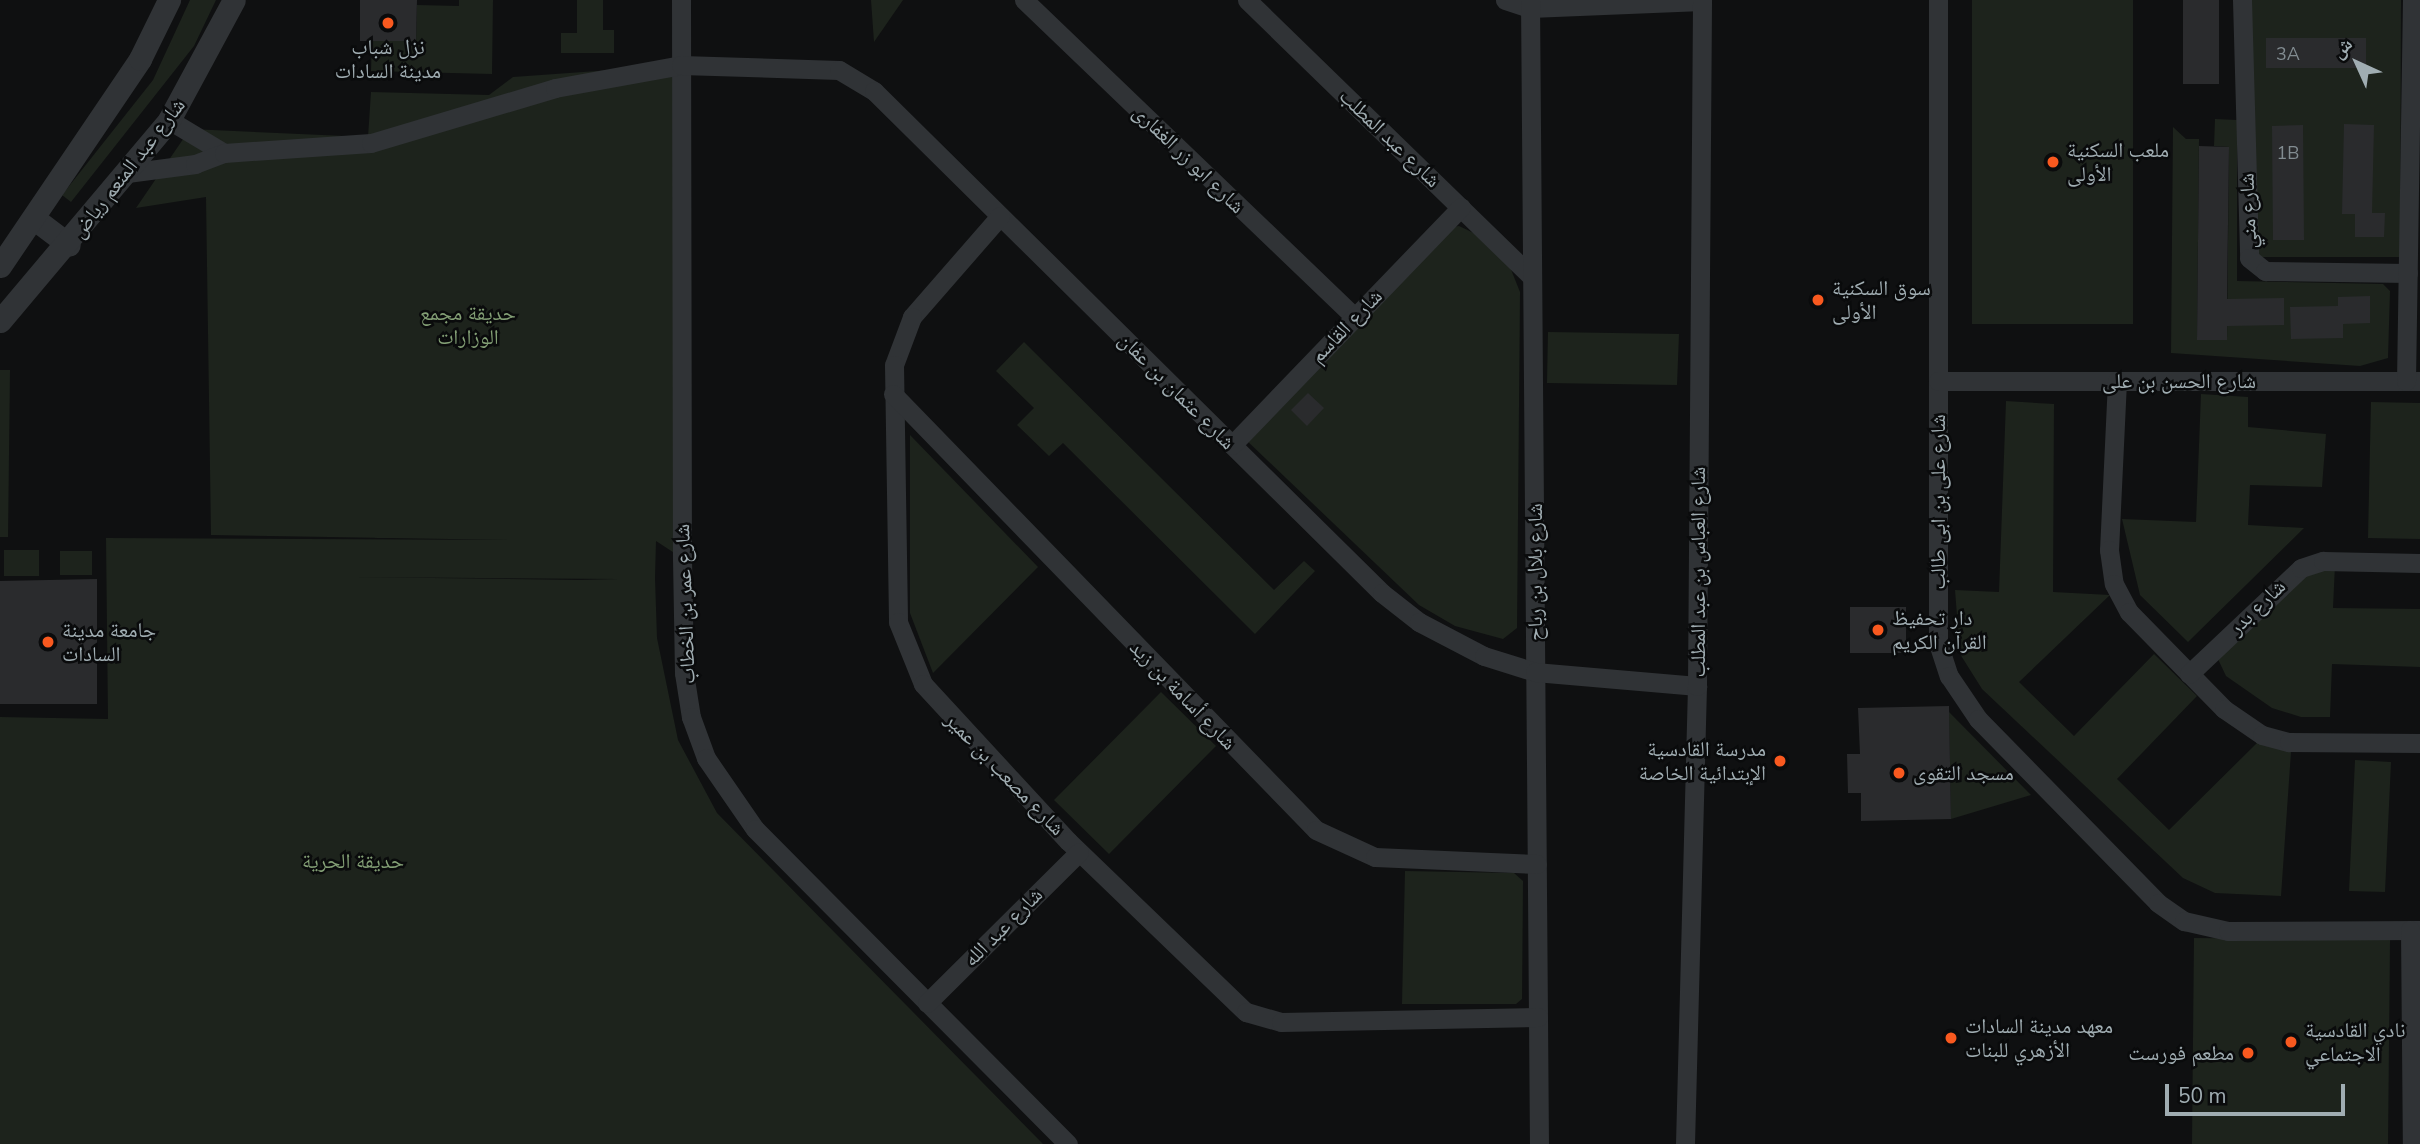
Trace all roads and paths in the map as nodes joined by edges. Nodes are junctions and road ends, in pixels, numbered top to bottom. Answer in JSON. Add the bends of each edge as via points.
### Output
{"nodes":[{"id":1,"x":169,"y":0,"type":"edge"},
{"id":2,"x":234,"y":0,"type":"edge"},
{"id":3,"x":681,"y":0,"type":"edge"},
{"id":4,"x":1024,"y":0,"type":"edge"},
{"id":5,"x":1247,"y":0,"type":"edge"},
{"id":6,"x":1505,"y":0,"type":"edge"},
{"id":7,"x":1702,"y":0,"type":"edge"},
{"id":8,"x":1938,"y":0,"type":"edge"},
{"id":9,"x":2242,"y":0,"type":"edge"},
{"id":10,"x":2412,"y":0,"type":"edge"},
{"id":11,"x":1530,"y":4,"type":"edge"},
{"id":12,"x":681,"y":65,"type":"junction"},
{"id":13,"x":169,"y":121,"type":"junction"},
{"id":14,"x":224,"y":153,"type":"junction"},
{"id":15,"x":127,"y":173,"type":"junction"},
{"id":16,"x":1461,"y":207,"type":"junction"},
{"id":17,"x":1000,"y":216,"type":"junction"},
{"id":18,"x":36,"y":220,"type":"junction"},
{"id":19,"x":69,"y":245,"type":"junction"},
{"id":20,"x":0,"y":266,"type":"edge"},
{"id":21,"x":2407,"y":273,"type":"junction"},
{"id":22,"x":1532,"y":276,"type":"junction"},
{"id":23,"x":1354,"y":317,"type":"junction"},
{"id":24,"x":0,"y":321,"type":"edge"},
{"id":25,"x":1938,"y":381,"type":"junction"},
{"id":26,"x":2117,"y":381,"type":"junction"},
{"id":27,"x":2413,"y":381,"type":"edge"},
{"id":28,"x":893,"y":394,"type":"junction"},
{"id":29,"x":1232,"y":445,"type":"junction"},
{"id":30,"x":2420,"y":563,"type":"edge"},
{"id":31,"x":1535,"y":672,"type":"junction"},
{"id":32,"x":2189,"y":674,"type":"junction"},
{"id":33,"x":1697,"y":686,"type":"junction"},
{"id":34,"x":2420,"y":743,"type":"edge"},
{"id":35,"x":1079,"y":852,"type":"junction"},
{"id":36,"x":1537,"y":864,"type":"junction"},
{"id":37,"x":2415,"y":930,"type":"edge"},
{"id":38,"x":927,"y":1003,"type":"junction"},
{"id":39,"x":1538,"y":1017,"type":"junction"},
{"id":40,"x":1068,"y":1144,"type":"edge"},
{"id":41,"x":1539,"y":1144,"type":"edge"},
{"id":42,"x":1685,"y":1144,"type":"edge"},
{"id":43,"x":2412,"y":1144,"type":"edge"}],
"edges":[{"from":1,"to":18,"type":"street","name":"شارع عبد المنعم رياض","via":[[140,59]]},
{"from":2,"to":13,"type":"street","name":"شارع عبد المنعم رياض"},
{"from":3,"to":12,"type":"street","name":"شارع عمر بن الخطاب"},
{"from":4,"to":23,"type":"street","name":"شارع ابو زر الغفارى"},
{"from":5,"to":16,"type":"street","name":"شارع عبد المطلب"},
{"from":6,"to":11,"type":"street"},
{"from":7,"to":11,"type":"street"},
{"from":7,"to":33,"type":"street","name":"شارع العباس بن عبد المطلب"},
{"from":8,"to":25,"type":"street","name":"شارع على بن ابى طالب"},
{"from":9,"to":21,"type":"street","name":"شارع مني","via":[[2249,258],[2265,271]]},
{"from":10,"to":21,"type":"street"},
{"from":11,"to":22,"type":"street","name":"شارع بلال بن رباح"},
{"from":12,"to":14,"type":"street","name":"شارع عثمان بن عفان","via":[[555,88],[371,143]]},
{"from":12,"to":17,"type":"street","name":"شارع عثمان بن عفان","via":[[826,67],[851,75],[874,91]]},
{"from":12,"to":38,"type":"street","name":"شارع عمر بن الخطاب","via":[[682,570],[684,673],[691,716],[727,795]]},
{"from":13,"to":14,"type":"street"},
{"from":13,"to":15,"type":"street","name":"شارع عبد المنعم رياض"},
{"from":14,"to":15,"type":"street","name":"شارع عثمان بن عفان","via":[[195,164]]},
{"from":15,"to":19,"type":"street","name":"شارع عبد المنعم رياض"},
{"from":16,"to":22,"type":"street","name":"شارع عبد المطلب"},
{"from":16,"to":23,"type":"street","name":"شارع القاسم"},
{"from":17,"to":28,"type":"street","name":"شارع مصعب بن عمير","via":[[912,317],[896,352]]},
{"from":17,"to":29,"type":"street","name":"شارع عثمان بن عفان"},
{"from":18,"to":19,"type":"street"},
{"from":18,"to":20,"type":"street","name":"شارع عبد المنعم رياض"},
{"from":19,"to":24,"type":"street","name":"شارع عبد المنعم رياض"},
{"from":21,"to":27,"type":"street"},
{"from":22,"to":31,"type":"street","name":"شارع بلال بن رباح"},
{"from":23,"to":29,"type":"street","name":"شارع القاسم"},
{"from":25,"to":26,"type":"street","name":"شارع الحسن بن على"},
{"from":25,"to":37,"type":"street","name":"شارع على بن ابى طالب","via":[[1938,643],[1949,676],[1978,719],[2158,903],[2183,920],[2228,931]]},
{"from":26,"to":27,"type":"street","name":"شارع الحسن بن على"},
{"from":26,"to":32,"type":"street","via":[[2109,550],[2113,583],[2129,612]]},
{"from":28,"to":35,"type":"street","name":"شارع مصعب بن عمير","via":[[896,599],[911,665],[943,709]]},
{"from":28,"to":36,"type":"street","name":"شارع أسامة بن زيد","via":[[1316,830],[1375,857]]},
{"from":29,"to":31,"type":"street","name":"شارع عثمان بن عفان","via":[[1419,622],[1484,656]]},
{"from":30,"to":32,"type":"street","name":"شارع بدر","via":[[2323,561],[2301,568]]},
{"from":31,"to":33,"type":"street","name":"شارع عثمان بن عفان"},
{"from":31,"to":36,"type":"street","name":"شارع بلال بن رباح"},
{"from":32,"to":34,"type":"street","via":[[2236,720],[2262,736],[2289,742]]},
{"from":33,"to":42,"type":"street","name":"شارع العباس بن عبد المطلب"},
{"from":35,"to":38,"type":"street","name":"شارع عبد الله"},
{"from":35,"to":39,"type":"street","name":"شارع مصعب بن عمير","via":[[1230,1002],[1263,1019]]},
{"from":36,"to":39,"type":"street","name":"شارع بلال بن رباح"},
{"from":37,"to":43,"type":"street"},
{"from":38,"to":40,"type":"street","name":"شارع عمر بن الخطاب"},
{"from":39,"to":41,"type":"street","name":"شارع بلال بن رباح"}]}
